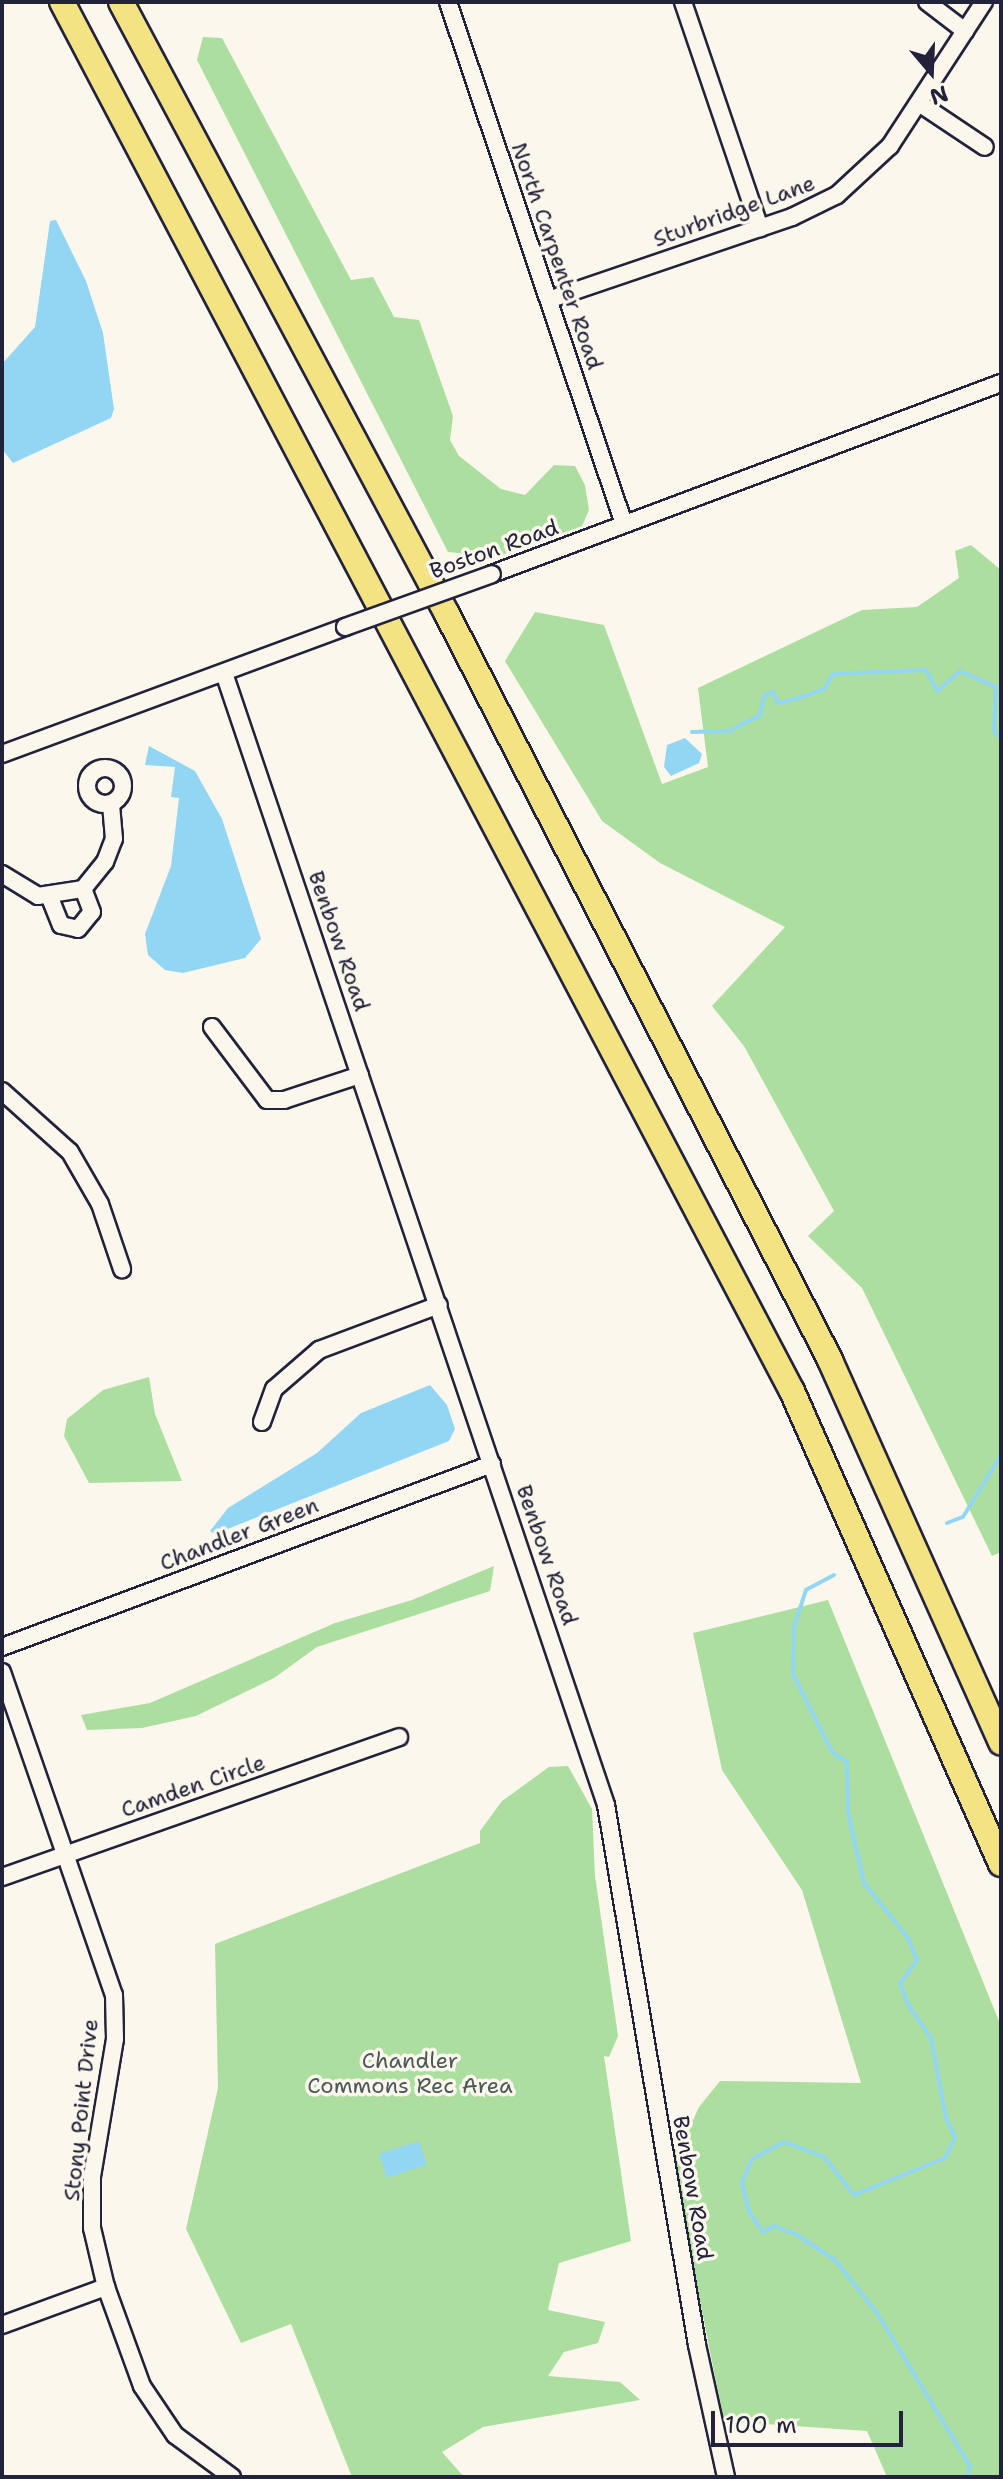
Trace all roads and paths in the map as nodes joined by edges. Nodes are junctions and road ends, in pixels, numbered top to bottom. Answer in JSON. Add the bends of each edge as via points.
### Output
{"nodes":[{"id":1,"x":62,"y":2,"type":"edge"},
{"id":2,"x":121,"y":2,"type":"edge"},
{"id":3,"x":448,"y":2,"type":"edge"},
{"id":4,"x":683,"y":2,"type":"edge"},
{"id":5,"x":927,"y":2,"type":"edge"},
{"id":6,"x":984,"y":2,"type":"edge"},
{"id":7,"x":965,"y":31,"type":"junction"},
{"id":8,"x":919,"y":103,"type":"junction"},
{"id":9,"x":985,"y":147,"type":"dead end"},
{"id":10,"x":760,"y":228,"type":"junction"},
{"id":11,"x":551,"y":299,"type":"junction"},
{"id":12,"x":1001,"y":383,"type":"edge"},
{"id":13,"x":624,"y":524,"type":"junction"},
{"id":14,"x":224,"y":673,"type":"junction"},
{"id":15,"x":2,"y":754,"type":"edge"},
{"id":16,"x":111,"y":804,"type":"dead end"},
{"id":17,"x":2,"y":874,"type":"edge"},
{"id":18,"x":83,"y":889,"type":"junction"},
{"id":19,"x":50,"y":898,"type":"junction"},
{"id":20,"x":212,"y":1027,"type":"dead end"},
{"id":21,"x":360,"y":1075,"type":"junction"},
{"id":22,"x":2,"y":1091,"type":"edge"},
{"id":23,"x":122,"y":1269,"type":"dead end"},
{"id":24,"x":439,"y":1305,"type":"junction"},
{"id":25,"x":262,"y":1422,"type":"dead end"},
{"id":26,"x":492,"y":1464,"type":"junction"},
{"id":27,"x":2,"y":1647,"type":"edge"},
{"id":28,"x":2,"y":1672,"type":"edge"},
{"id":29,"x":399,"y":1737,"type":"dead end"},
{"id":30,"x":1001,"y":1743,"type":"edge"},
{"id":31,"x":64,"y":1855,"type":"junction"},
{"id":32,"x":1001,"y":1864,"type":"edge"},
{"id":33,"x":2,"y":1877,"type":"edge"},
{"id":34,"x":106,"y":2287,"type":"junction"},
{"id":35,"x":2,"y":2325,"type":"edge"},
{"id":36,"x":223,"y":2475,"type":"edge"},
{"id":37,"x":726,"y":2477,"type":"edge"}],
"edges":[{"from":1,"to":32,"type":"highway","via":[[792,1391]]},
{"from":2,"to":30,"type":"highway","via":[[447,614],[830,1360]]},
{"from":3,"to":11,"type":"street","name":"North Carpenter Road"},
{"from":4,"to":10,"type":"street"},
{"from":5,"to":7,"type":"street"},
{"from":6,"to":7,"type":"street","name":"Sturbridge Lane"},
{"from":7,"to":8,"type":"street","name":"Sturbridge Lane"},
{"from":8,"to":9,"type":"street"},
{"from":8,"to":10,"type":"street","name":"Sturbridge Lane","via":[[858,180],[815,207]]},
{"from":10,"to":11,"type":"street","name":"Sturbridge Lane"},
{"from":11,"to":13,"type":"street","name":"North Carpenter Road"},
{"from":12,"to":13,"type":"street","name":"Boston Road"},
{"from":13,"to":14,"type":"street","name":"Boston Road","bridge":true},
{"from":14,"to":15,"type":"street","name":"Boston Road"},
{"from":14,"to":21,"type":"street","name":"Benbow Road"},
{"from":16,"to":18,"type":"street","via":[[114,839],[105,862]]},
{"from":17,"to":19,"type":"street","via":[[26,891]]},
{"from":18,"to":19,"type":"street"},
{"from":18,"to":19,"type":"street","via":[[92,912],[78,929],[61,925]]},
{"from":20,"to":21,"type":"street","via":[[267,1100],[284,1100]]},
{"from":21,"to":24,"type":"street","name":"Benbow Road"},
{"from":22,"to":23,"type":"street","via":[[70,1152],[100,1204]]},
{"from":24,"to":25,"type":"street","via":[[319,1350],[274,1389]]},
{"from":24,"to":26,"type":"street","name":"Benbow Road"},
{"from":26,"to":27,"type":"street","name":"Chandler Green"},
{"from":26,"to":37,"type":"street","name":"Benbow Road","via":[[606,1805],[697,2345]]},
{"from":28,"to":31,"type":"street","name":"Stony Point Drive"},
{"from":29,"to":31,"type":"street","name":"Camden Circle"},
{"from":31,"to":33,"type":"street","name":"Camden Circle"},
{"from":31,"to":34,"type":"street","name":"Stony Point Drive","via":[[114,1995],[115,2039],[92,2177],[92,2228]]},
{"from":34,"to":35,"type":"street"},
{"from":34,"to":36,"type":"street","name":"Stony Point Drive","via":[[142,2386],[175,2435]]}]}
